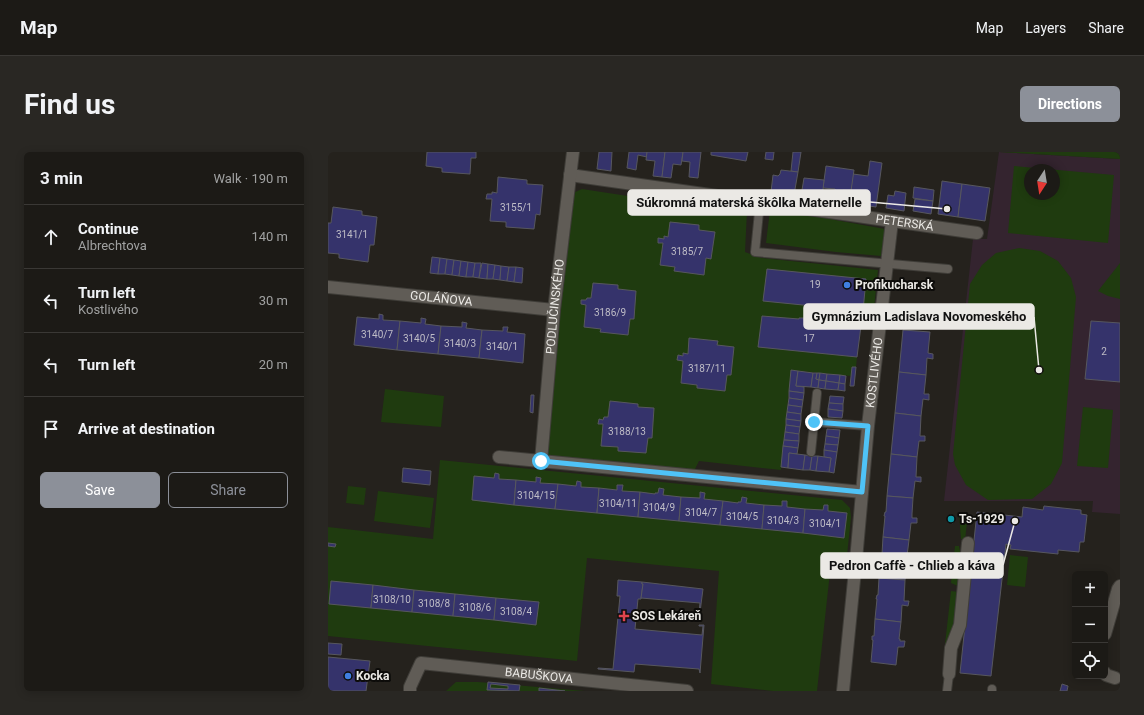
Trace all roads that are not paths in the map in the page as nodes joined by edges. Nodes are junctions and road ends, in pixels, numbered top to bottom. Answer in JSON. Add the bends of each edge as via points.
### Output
{"nodes":[{"id":1,"x":573,"y":152,"type":"edge"},
{"id":2,"x":570,"y":175,"type":"junction"},
{"id":3,"x":760,"y":202,"type":"junction"},
{"id":4,"x":892,"y":221,"type":"junction"},
{"id":5,"x":977,"y":233,"type":"dead end"},
{"id":6,"x":886,"y":263,"type":"junction"},
{"id":7,"x":948,"y":269,"type":"dead end"},
{"id":8,"x":328,"y":287,"type":"edge"},
{"id":9,"x":554,"y":310,"type":"junction"},
{"id":10,"x":817,"y":393,"type":"dead end"},
{"id":11,"x":814,"y":422,"type":"junction"},
{"id":12,"x":868,"y":426,"type":"junction"},
{"id":13,"x":811,"y":452,"type":"dead end"},
{"id":14,"x":499,"y":457,"type":"dead end"},
{"id":15,"x":541,"y":461,"type":"junction"},
{"id":16,"x":862,"y":492,"type":"junction"},
{"id":17,"x":968,"y":543,"type":"dead end"},
{"id":18,"x":1120,"y":586,"type":"edge"},
{"id":19,"x":1108,"y":624,"type":"edge"},
{"id":20,"x":949,"y":674,"type":"joint"},
{"id":21,"x":410,"y":691,"type":"edge"},
{"id":22,"x":687,"y":691,"type":"edge"},
{"id":23,"x":843,"y":691,"type":"edge"},
{"id":24,"x":947,"y":691,"type":"edge"}],
"edges":[{"from":1,"to":2,"type":"street","name":"PODLUČINSKÉHO"},
{"from":2,"to":3,"type":"street","name":"PETERSKÁ"},
{"from":2,"to":9,"type":"street","name":"PODLUČINSKÉHO"},
{"from":3,"to":4,"type":"street","name":"PETERSKÁ"},
{"from":3,"to":6,"type":"lane","via":[[755,252]]},
{"from":4,"to":5,"type":"street","name":"PETERSKÁ"},
{"from":4,"to":6,"type":"street","name":"KOSTLIVÉHO"},
{"from":6,"to":7,"type":"lane"},
{"from":6,"to":12,"type":"street","name":"KOSTLIVÉHO"},
{"from":8,"to":9,"type":"street","name":"GOLÁŇOVA"},
{"from":9,"to":15,"type":"street","name":"PODLUČINSKÉHO"},
{"from":10,"to":11,"type":"lane"},
{"from":11,"to":12,"type":"lane"},
{"from":11,"to":13,"type":"lane"},
{"from":12,"to":16,"type":"street","name":"KOSTLIVÉHO"},
{"from":14,"to":15,"type":"street"},
{"from":15,"to":16,"type":"street"},
{"from":16,"to":23,"type":"street","name":"KOSTLIVÉHO"},
{"from":17,"to":20,"type":"street","via":[[960,625],[952,648]]},
{"from":18,"to":19,"type":"street"},
{"from":20,"to":24,"type":"lane"},
{"from":21,"to":22,"type":"street","name":"BABUŠKOVA","via":[[422,663]]}]}
